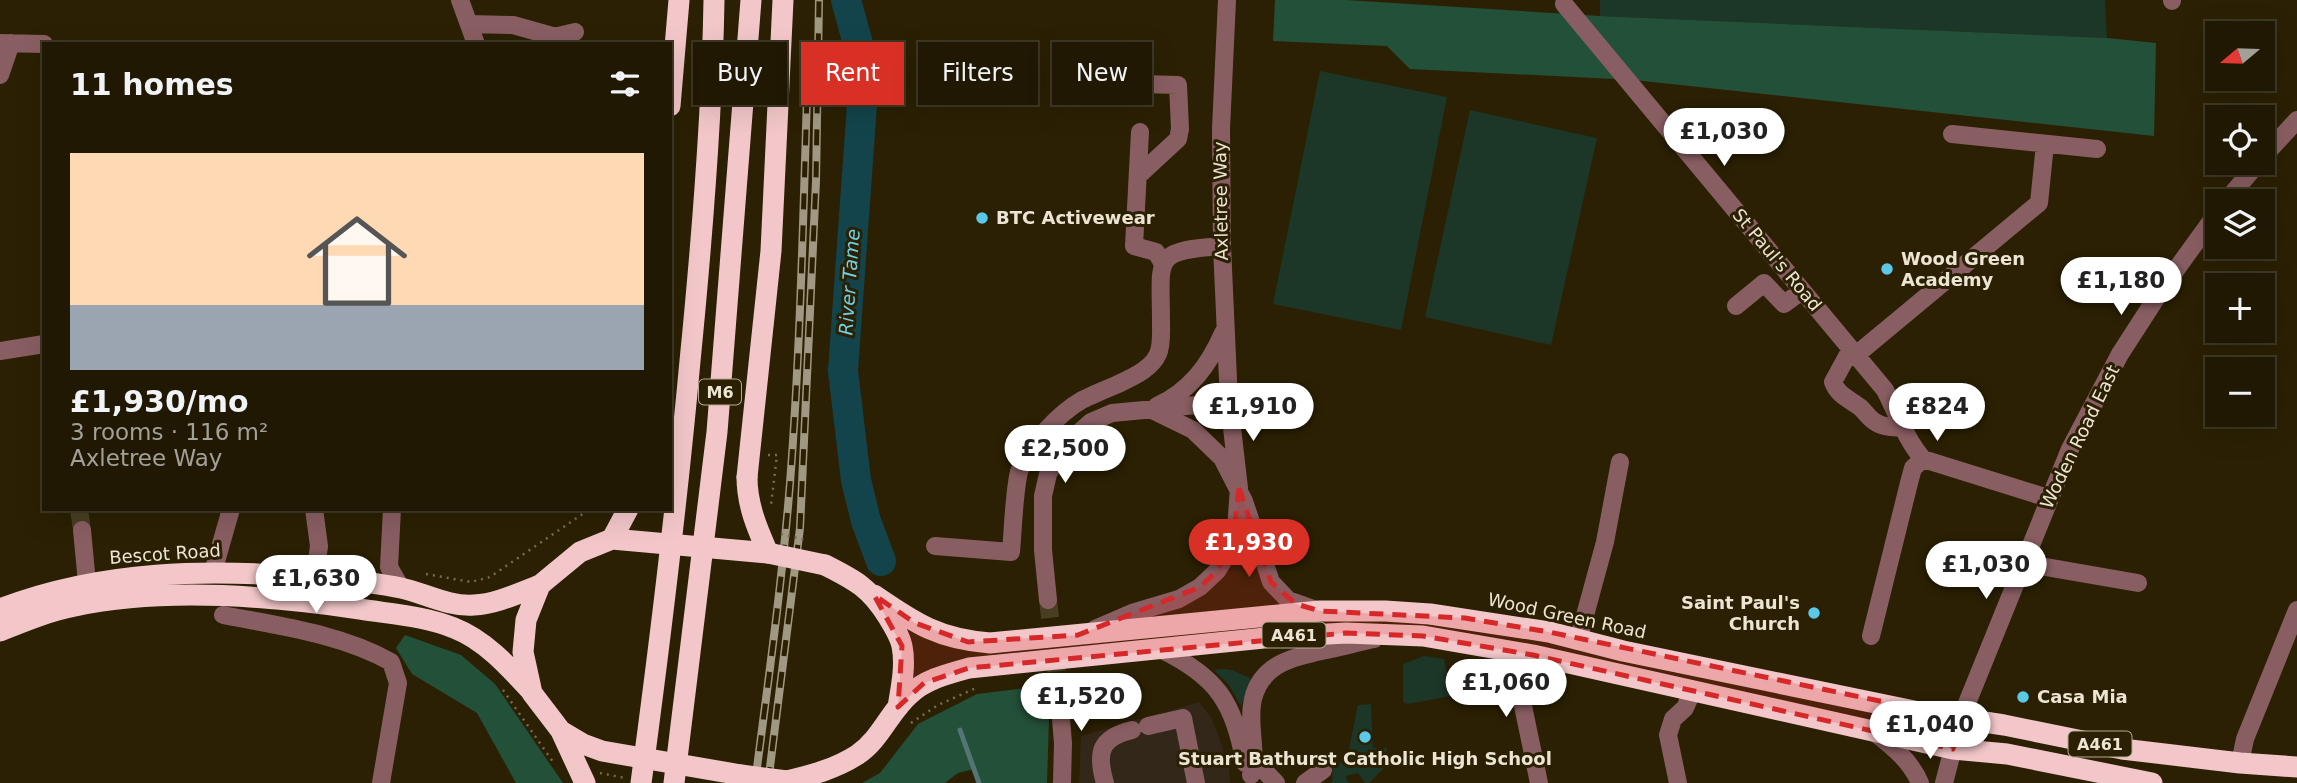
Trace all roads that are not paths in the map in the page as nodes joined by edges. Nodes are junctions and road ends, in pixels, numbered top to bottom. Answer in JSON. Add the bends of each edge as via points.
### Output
{"nodes":[{"id":1,"x":460,"y":0,"type":"edge"},
{"id":2,"x":678,"y":0,"type":"edge"},
{"id":3,"x":714,"y":0,"type":"edge"},
{"id":4,"x":751,"y":0,"type":"edge"},
{"id":5,"x":783,"y":0,"type":"edge"},
{"id":6,"x":1227,"y":0,"type":"edge"},
{"id":7,"x":1564,"y":5,"type":"dead end"},
{"id":8,"x":469,"y":24,"type":"junction"},
{"id":9,"x":575,"y":32,"type":"dead end"},
{"id":10,"x":556,"y":37,"type":"junction"},
{"id":11,"x":475,"y":42,"type":"edge"},
{"id":12,"x":542,"y":42,"type":"edge"},
{"id":13,"x":5,"y":43,"type":"edge"},
{"id":14,"x":42,"y":44,"type":"edge"},
{"id":15,"x":0,"y":75,"type":"edge"},
{"id":16,"x":672,"y":80,"type":"edge"},
{"id":17,"x":1152,"y":84,"type":"edge"},
{"id":18,"x":2297,"y":120,"type":"edge"},
{"id":19,"x":1140,"y":132,"type":"dead end"},
{"id":20,"x":1952,"y":134,"type":"dead end"},
{"id":21,"x":2045,"y":144,"type":"junction"},
{"id":22,"x":2275,"y":144,"type":"edge"},
{"id":23,"x":2096,"y":149,"type":"dead end"},
{"id":24,"x":2248,"y":175,"type":"edge"},
{"id":25,"x":1138,"y":176,"type":"junction"},
{"id":26,"x":2236,"y":189,"type":"edge"},
{"id":27,"x":2205,"y":230,"type":"edge"},
{"id":28,"x":1222,"y":246,"type":"junction"},
{"id":29,"x":1163,"y":264,"type":"junction"},
{"id":30,"x":1802,"y":291,"type":"junction"},
{"id":31,"x":1736,"y":306,"type":"dead end"},
{"id":32,"x":1224,"y":331,"type":"junction"},
{"id":33,"x":42,"y":344,"type":"edge"},
{"id":34,"x":0,"y":351,"type":"edge"},
{"id":35,"x":1853,"y":352,"type":"junction"},
{"id":36,"x":1228,"y":402,"type":"junction"},
{"id":37,"x":1151,"y":409,"type":"junction"},
{"id":38,"x":1905,"y":428,"type":"junction"},
{"id":39,"x":1923,"y":459,"type":"junction"},
{"id":40,"x":1619,"y":462,"type":"dead end"},
{"id":41,"x":1239,"y":488,"type":"junction"},
{"id":42,"x":2048,"y":498,"type":"junction"},
{"id":43,"x":229,"y":511,"type":"edge"},
{"id":44,"x":314,"y":511,"type":"edge"},
{"id":45,"x":392,"y":511,"type":"edge"},
{"id":46,"x":627,"y":511,"type":"edge"},
{"id":47,"x":82,"y":530,"type":"tunnel mouth"},
{"id":48,"x":612,"y":539,"type":"junction"},
{"id":49,"x":935,"y":546,"type":"dead end"},
{"id":50,"x":768,"y":553,"type":"junction"},
{"id":51,"x":2022,"y":563,"type":"junction"},
{"id":52,"x":213,"y":572,"type":"junction"},
{"id":53,"x":320,"y":578,"type":"junction"},
{"id":54,"x":87,"y":583,"type":"junction"},
{"id":55,"x":2138,"y":583,"type":"dead end"},
{"id":56,"x":540,"y":585,"type":"junction"},
{"id":57,"x":401,"y":588,"type":"junction"},
{"id":58,"x":874,"y":596,"type":"junction"},
{"id":59,"x":1048,"y":600,"type":"tunnel mouth"},
{"id":60,"x":301,"y":602,"type":"junction"},
{"id":61,"x":0,"y":609,"type":"edge"},
{"id":62,"x":2297,"y":610,"type":"edge"},
{"id":63,"x":1320,"y":611,"type":"junction"},
{"id":64,"x":223,"y":615,"type":"dead end"},
{"id":65,"x":414,"y":617,"type":"junction"},
{"id":66,"x":298,"y":629,"type":"junction"},
{"id":67,"x":0,"y":631,"type":"edge"},
{"id":68,"x":1394,"y":634,"type":"junction"},
{"id":69,"x":1078,"y":635,"type":"junction"},
{"id":70,"x":1871,"y":636,"type":"dead end"},
{"id":71,"x":1578,"y":641,"type":"junction"},
{"id":72,"x":1160,"y":649,"type":"junction"},
{"id":73,"x":1533,"y":655,"type":"junction"},
{"id":74,"x":1058,"y":683,"type":"tunnel mouth"},
{"id":75,"x":1692,"y":692,"type":"junction"},
{"id":76,"x":532,"y":693,"type":"junction"},
{"id":77,"x":898,"y":707,"type":"junction"},
{"id":78,"x":1961,"y":718,"type":"junction"},
{"id":79,"x":561,"y":731,"type":"junction"},
{"id":80,"x":1874,"y":732,"type":"junction"},
{"id":81,"x":1953,"y":749,"type":"junction"},
{"id":82,"x":2240,"y":763,"type":"junction"},
{"id":83,"x":2297,"y":767,"type":"edge"},
{"id":84,"x":1323,"y":770,"type":"dead end"},
{"id":85,"x":1252,"y":773,"type":"edge"},
{"id":86,"x":736,"y":779,"type":"edge"},
{"id":87,"x":1196,"y":780,"type":"edge"},
{"id":88,"x":381,"y":783,"type":"edge"},
{"id":89,"x":584,"y":783,"type":"edge"},
{"id":90,"x":641,"y":783,"type":"edge"},
{"id":91,"x":674,"y":783,"type":"edge"},
{"id":92,"x":1062,"y":783,"type":"edge"},
{"id":93,"x":1105,"y":783,"type":"edge"},
{"id":94,"x":1275,"y":783,"type":"edge"},
{"id":95,"x":1305,"y":783,"type":"edge"},
{"id":96,"x":1539,"y":783,"type":"edge"},
{"id":97,"x":1678,"y":783,"type":"edge"},
{"id":98,"x":1920,"y":783,"type":"edge"},
{"id":99,"x":1944,"y":783,"type":"edge"},
{"id":100,"x":2152,"y":783,"type":"edge"}],
"edges":[{"from":1,"to":8,"type":"street"},
{"from":2,"to":16,"type":"highway"},
{"from":3,"to":90,"type":"highway","number":"M6","bridge":true,"via":[[701,251],[662,632]]},
{"from":4,"to":91,"type":"highway","number":"M6","bridge":true,"via":[[718,432]]},
{"from":5,"to":50,"type":"highway","bridge":true,"via":[[771,251],[747,477],[755,524]]},
{"from":6,"to":28,"type":"street","name":"Axletree Way"},
{"from":7,"to":30,"type":"street","name":"St Paul's Road"},
{"from":8,"to":10,"type":"street","via":[[513,25]]},
{"from":8,"to":11,"type":"street"},
{"from":9,"to":10,"type":"street"},
{"from":10,"to":12,"type":"street"},
{"from":13,"to":14,"type":"street"},
{"from":13,"to":15,"type":"street"},
{"from":17,"to":25,"type":"street","via":[[1178,85],[1180,129],[1178,139]]},
{"from":18,"to":22,"type":"street"},
{"from":19,"to":25,"type":"street"},
{"from":20,"to":21,"type":"street"},
{"from":21,"to":23,"type":"street"},
{"from":21,"to":35,"type":"street","via":[[2039,203]]},
{"from":24,"to":26,"type":"street"},
{"from":25,"to":29,"type":"street","via":[[1134,246],[1157,252]]},
{"from":27,"to":42,"type":"street","name":"Woden Road East","via":[[2120,354]]},
{"from":28,"to":29,"type":"street","via":[[1180,250]]},
{"from":28,"to":32,"type":"street","name":"Axletree Way"},
{"from":29,"to":49,"type":"street","via":[[1158,355],[1138,375],[1080,401],[1035,444],[1019,472],[1011,552]]},
{"from":30,"to":31,"type":"street","via":[[1784,304],[1764,282]]},
{"from":30,"to":35,"type":"street","name":"St Paul's Road"},
{"from":32,"to":36,"type":"street","name":"Axletree Way"},
{"from":32,"to":37,"type":"street","via":[[1193,382]]},
{"from":33,"to":34,"type":"street"},
{"from":35,"to":38,"type":"street","name":"St Paul's Road","via":[[1885,390]]},
{"from":35,"to":38,"type":"street","via":[[1833,382],[1835,389],[1874,422]]},
{"from":36,"to":37,"type":"street"},
{"from":36,"to":41,"type":"street","name":"Axletree Way"},
{"from":37,"to":41,"type":"street","name":"Axletree Way","via":[[1208,443]]},
{"from":37,"to":59,"type":"street","via":[[1091,422],[1056,458],[1043,496],[1042,550]]},
{"from":38,"to":39,"type":"street","name":"St Paul's Road","via":[[1911,446]]},
{"from":39,"to":42,"type":"street"},
{"from":39,"to":70,"type":"street","via":[[1913,468]]},
{"from":40,"to":71,"type":"street","via":[[1605,542]]},
{"from":41,"to":63,"type":"street","name":"Axletree Way","via":[[1271,582],[1288,600]]},
{"from":41,"to":69,"type":"street","name":"Axletree Way","via":[[1233,540],[1217,570],[1200,587]]},
{"from":42,"to":51,"type":"street","name":"Woden Road East"},
{"from":43,"to":52,"type":"street"},
{"from":44,"to":53,"type":"street"},
{"from":45,"to":57,"type":"street","via":[[389,567]]},
{"from":46,"to":48,"type":"highway"},
{"from":47,"to":54,"type":"street"},
{"from":48,"to":50,"type":"highway","name":"Wood Green Road"},
{"from":48,"to":56,"type":"highway","via":[[579,552]]},
{"from":50,"to":58,"type":"highway","name":"Wood Green Road","bridge":true,"via":[[825,565],[856,580]]},
{"from":51,"to":55,"type":"street"},
{"from":51,"to":78,"type":"street","name":"Woden Road East"},
{"from":52,"to":53,"type":"highway","name":"Bescot Road"},
{"from":52,"to":54,"type":"highway","name":"Bescot Road"},
{"from":53,"to":57,"type":"highway","name":"Bescot Road"},
{"from":53,"to":60,"type":"highway"},
{"from":54,"to":61,"type":"highway","name":"Bescot Road"},
{"from":56,"to":57,"type":"highway","name":"Bescot Road","via":[[473,606]]},
{"from":56,"to":76,"type":"highway","via":[[526,620],[523,652]]},
{"from":57,"to":65,"type":"highway"},
{"from":58,"to":69,"type":"highway","name":"Wood Green Road","number":"A461","via":[[937,634],[968,642]]},
{"from":58,"to":77,"type":"highway","via":[[902,646]]},
{"from":60,"to":65,"type":"highway"},
{"from":60,"to":66,"type":"street"},
{"from":60,"to":67,"type":"highway","via":[[195,596],[112,599],[36,616]]},
{"from":62,"to":82,"type":"street","via":[[2245,739]]},
{"from":63,"to":69,"type":"highway","name":"Wood Green Road","number":"A461"},
{"from":63,"to":71,"type":"highway","name":"Wood Green Road","number":"A461","via":[[1465,618]]},
{"from":64,"to":66,"type":"street"},
{"from":65,"to":76,"type":"highway","via":[[472,637],[505,663]]},
{"from":66,"to":88,"type":"street","via":[[368,649],[391,662],[398,683]]},
{"from":68,"to":72,"type":"highway","number":"A461","via":[[1313,634]]},
{"from":68,"to":73,"type":"highway","number":"A461"},
{"from":68,"to":85,"type":"street","via":[[1293,657],[1268,673],[1253,698]]},
{"from":71,"to":78,"type":"highway","name":"Wood Green Road","number":"A461"},
{"from":72,"to":77,"type":"highway","number":"A461","via":[[969,668],[924,683]]},
{"from":72,"to":85,"type":"street","via":[[1191,666],[1224,699]]},
{"from":73,"to":75,"type":"highway","number":"A461"},
{"from":73,"to":96,"type":"street","via":[[1522,701]]},
{"from":74,"to":92,"type":"street"},
{"from":75,"to":80,"type":"highway","number":"A461"},
{"from":75,"to":97,"type":"street","via":[[1668,735]]},
{"from":76,"to":79,"type":"highway"},
{"from":77,"to":86,"type":"highway","bridge":true,"via":[[859,754],[823,773],[787,780]]},
{"from":78,"to":81,"type":"street","name":"Woden Road East"},
{"from":78,"to":82,"type":"highway","name":"Wood Green Road","number":"A461","via":[[2122,749]]},
{"from":79,"to":86,"type":"highway","via":[[602,751]]},
{"from":79,"to":89,"type":"highway"},
{"from":80,"to":81,"type":"highway","number":"A461"},
{"from":80,"to":98,"type":"street","via":[[1902,754]]},
{"from":81,"to":99,"type":"street","name":"Woden Road East"},
{"from":81,"to":100,"type":"highway","number":"A461","via":[[2007,754]]},
{"from":82,"to":83,"type":"highway","name":"Wood Green Road","number":"A461"},
{"from":84,"to":95,"type":"street"},
{"from":85,"to":94,"type":"street"},
{"from":87,"to":93,"type":"street","via":[[1183,718],[1115,734],[1102,748]]}]}
